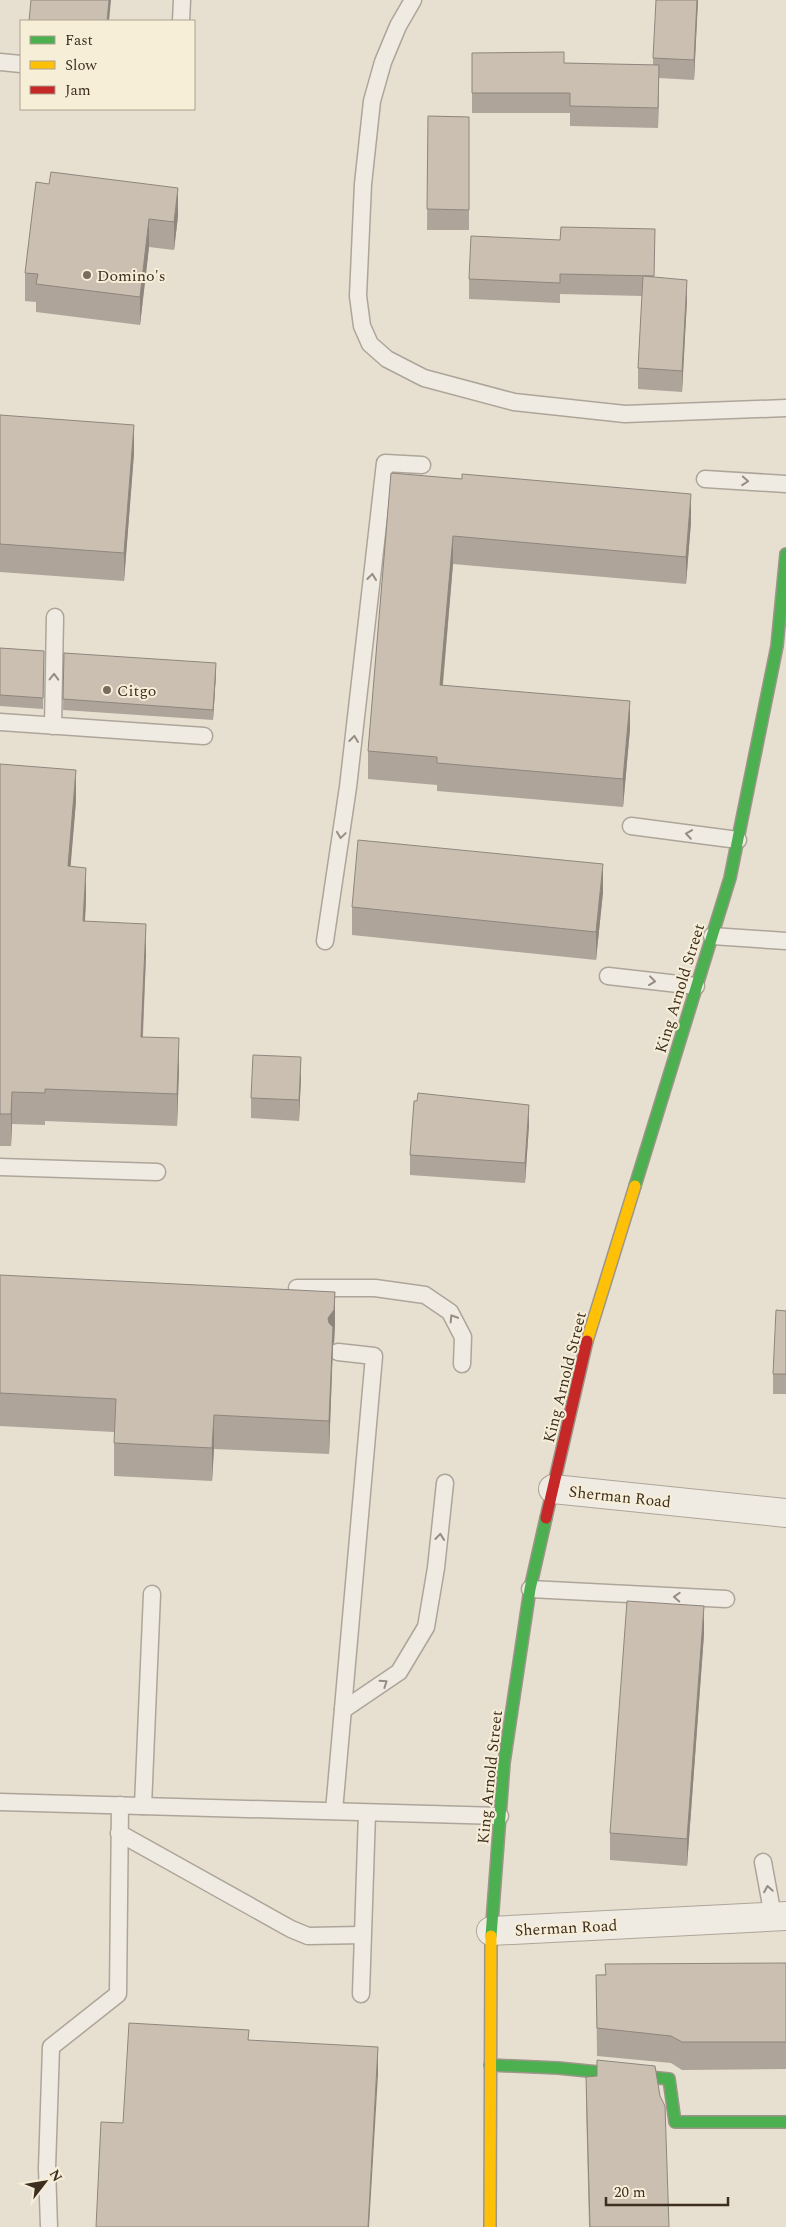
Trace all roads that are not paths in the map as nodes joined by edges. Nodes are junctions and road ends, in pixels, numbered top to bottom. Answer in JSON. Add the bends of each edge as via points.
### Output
{"nodes":[{"id":1,"x":182,"y":0,"type":"edge"},
{"id":2,"x":413,"y":0,"type":"edge"},
{"id":3,"x":181,"y":20,"type":"edge"},
{"id":4,"x":0,"y":62,"type":"edge"},
{"id":5,"x":20,"y":64,"type":"edge"},
{"id":6,"x":786,"y":408,"type":"edge"},
{"id":7,"x":422,"y":465,"type":"dead end"},
{"id":8,"x":705,"y":479,"type":"dead end"},
{"id":9,"x":786,"y":484,"type":"edge"},
{"id":10,"x":786,"y":554,"type":"edge"},
{"id":11,"x":55,"y":617,"type":"dead end"},
{"id":12,"x":0,"y":722,"type":"edge"},
{"id":13,"x":53,"y":726,"type":"junction"},
{"id":14,"x":204,"y":736,"type":"dead end"},
{"id":15,"x":631,"y":826,"type":"dead end"},
{"id":16,"x":738,"y":840,"type":"junction"},
{"id":17,"x":712,"y":936,"type":"junction"},
{"id":18,"x":325,"y":941,"type":"dead end"},
{"id":19,"x":786,"y":941,"type":"edge"},
{"id":20,"x":608,"y":976,"type":"dead end"},
{"id":21,"x":696,"y":986,"type":"junction"},
{"id":22,"x":0,"y":1167,"type":"edge"},
{"id":23,"x":157,"y":1172,"type":"dead end"},
{"id":24,"x":297,"y":1288,"type":"edge"},
{"id":25,"x":338,"y":1352,"type":"dead end"},
{"id":26,"x":462,"y":1364,"type":"dead end"},
{"id":27,"x":445,"y":1483,"type":"dead end"},
{"id":28,"x":553,"y":1489,"type":"junction"},
{"id":29,"x":786,"y":1513,"type":"edge"},
{"id":30,"x":530,"y":1589,"type":"junction"},
{"id":31,"x":152,"y":1594,"type":"dead end"},
{"id":32,"x":726,"y":1599,"type":"dead end"},
{"id":33,"x":343,"y":1710,"type":"junction"},
{"id":34,"x":0,"y":1802,"type":"edge"},
{"id":35,"x":120,"y":1805,"type":"junction"},
{"id":36,"x":143,"y":1806,"type":"junction"},
{"id":37,"x":334,"y":1811,"type":"junction"},
{"id":38,"x":367,"y":1813,"type":"junction"},
{"id":39,"x":500,"y":1816,"type":"junction"},
{"id":40,"x":119,"y":1833,"type":"junction"},
{"id":41,"x":764,"y":1862,"type":"dead end"},
{"id":42,"x":780,"y":1916,"type":"edge"},
{"id":43,"x":491,"y":1931,"type":"junction"},
{"id":44,"x":362,"y":1935,"type":"junction"},
{"id":45,"x":360,"y":1994,"type":"dead end"},
{"id":46,"x":490,"y":2065,"type":"junction"},
{"id":47,"x":786,"y":2122,"type":"edge"},
{"id":48,"x":49,"y":2227,"type":"edge"},
{"id":49,"x":490,"y":2227,"type":"edge"}],
"edges":[{"from":1,"to":3,"type":"lane"},
{"from":2,"to":6,"type":"lane","via":[[383,62],[372,101],[363,184],[358,296],[362,326],[370,344],[387,359],[424,378],[514,402],[625,414]]},
{"from":4,"to":5,"type":"lane"},
{"from":7,"to":18,"type":"lane","via":[[385,463],[348,787]]},
{"from":8,"to":9,"type":"lane","one_way":true},
{"from":10,"to":16,"type":"street","name":"King Arnold Street","via":[[777,646]]},
{"from":13,"to":11,"type":"lane","one_way":true},
{"from":12,"to":13,"type":"lane"},
{"from":13,"to":14,"type":"lane"},
{"from":16,"to":15,"type":"lane","one_way":true},
{"from":16,"to":17,"type":"street","name":"King Arnold Street"},
{"from":17,"to":19,"type":"lane"},
{"from":17,"to":21,"type":"street","name":"King Arnold Street"},
{"from":20,"to":21,"type":"lane","one_way":true},
{"from":21,"to":28,"type":"street","name":"King Arnold Street","via":[[586,1346]]},
{"from":22,"to":23,"type":"lane"},
{"from":26,"to":24,"type":"lane","one_way":true,"via":[[463,1338],[450,1312],[425,1295],[375,1288]]},
{"from":25,"to":33,"type":"lane","via":[[374,1356]]},
{"from":33,"to":27,"type":"lane","one_way":true,"via":[[400,1672],[426,1627]]},
{"from":28,"to":29,"type":"street","name":"Sherman Road"},
{"from":28,"to":30,"type":"street","name":"King Arnold Street"},
{"from":32,"to":30,"type":"lane","one_way":true},
{"from":30,"to":39,"type":"street","name":"King Arnold Street","via":[[504,1763]]},
{"from":31,"to":36,"type":"lane"},
{"from":33,"to":37,"type":"lane"},
{"from":34,"to":35,"type":"lane"},
{"from":35,"to":36,"type":"lane"},
{"from":35,"to":40,"type":"lane"},
{"from":36,"to":37,"type":"lane"},
{"from":37,"to":38,"type":"lane"},
{"from":38,"to":39,"type":"lane"},
{"from":38,"to":44,"type":"lane"},
{"from":39,"to":43,"type":"street","name":"King Arnold Street"},
{"from":40,"to":44,"type":"lane","via":[[291,1929],[308,1936]]},
{"from":40,"to":48,"type":"lane","via":[[118,1994],[52,2047],[46,2168]]},
{"from":42,"to":41,"type":"lane","one_way":true},
{"from":42,"to":43,"type":"street","name":"Sherman Road"},
{"from":43,"to":46,"type":"street","name":"King Arnold Street"},
{"from":44,"to":45,"type":"lane"},
{"from":46,"to":47,"type":"street","via":[[669,2079],[675,2122]]},
{"from":46,"to":49,"type":"street","name":"King Arnold Street"}]}
